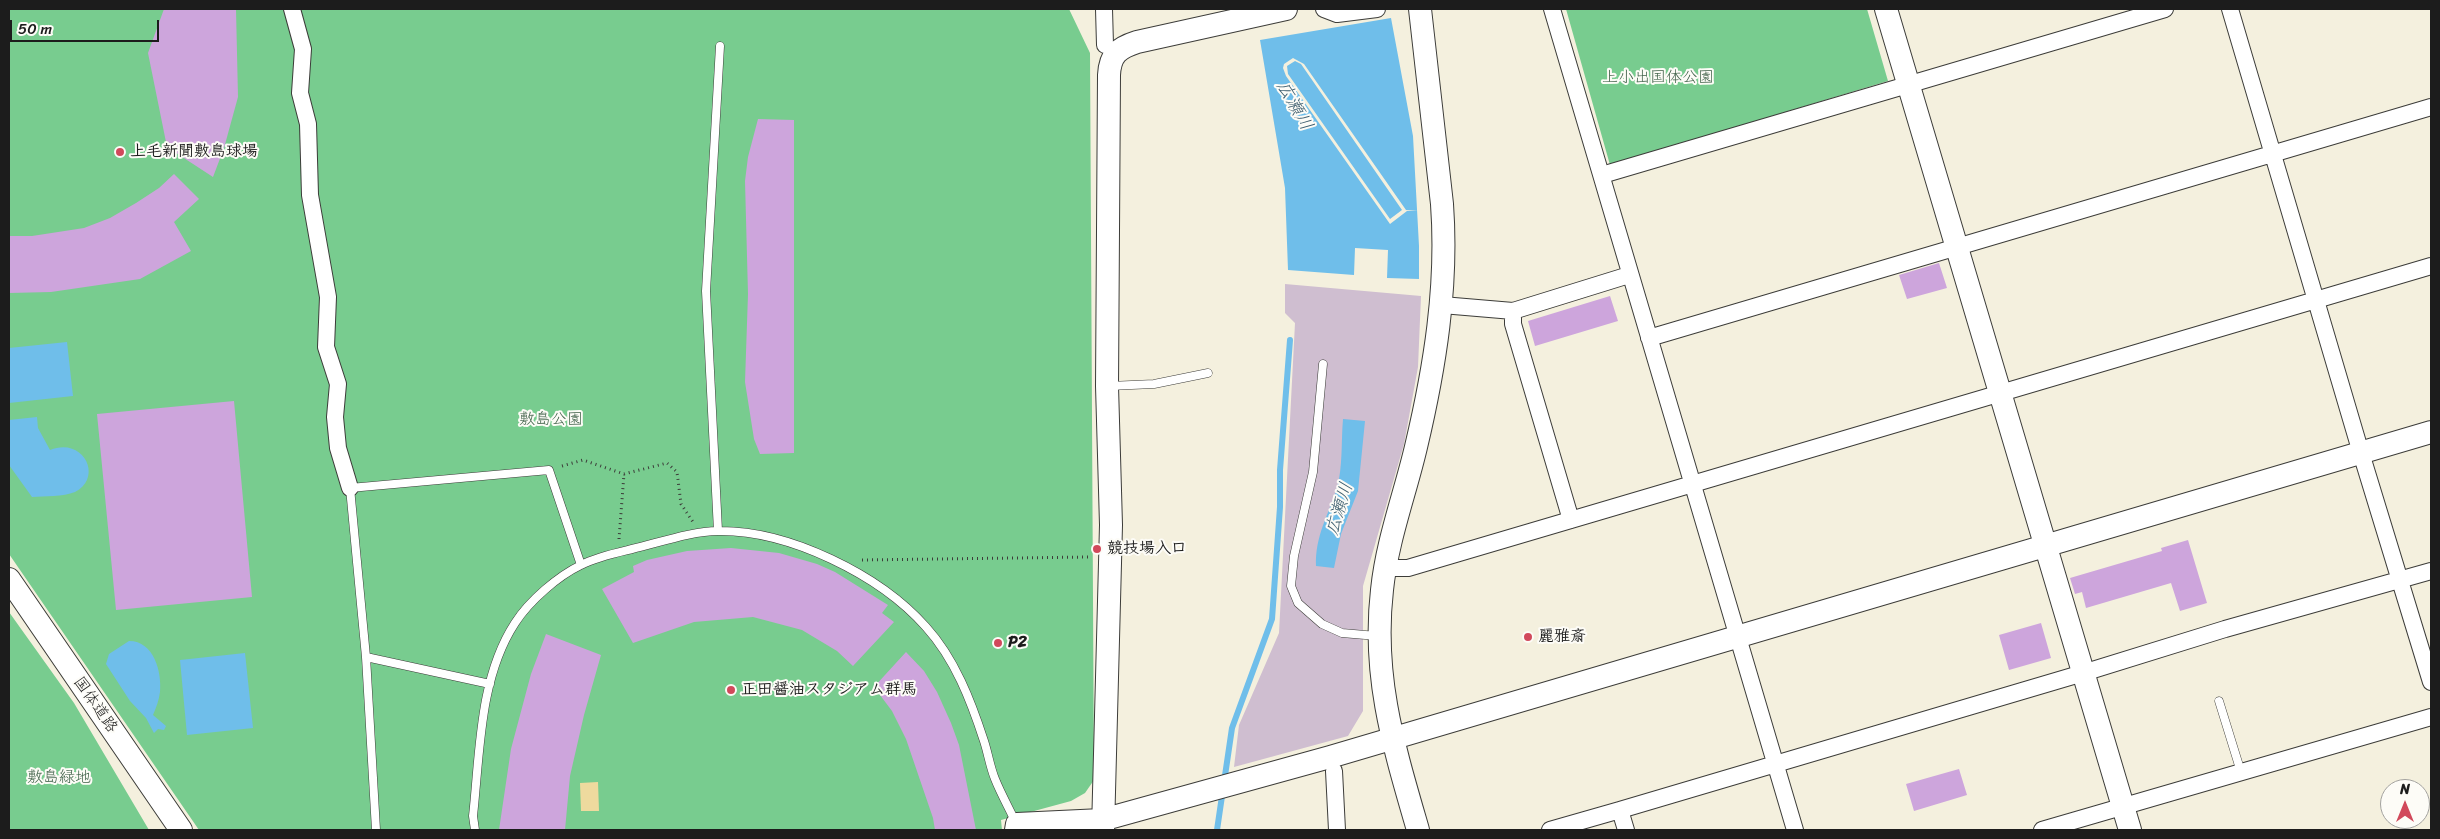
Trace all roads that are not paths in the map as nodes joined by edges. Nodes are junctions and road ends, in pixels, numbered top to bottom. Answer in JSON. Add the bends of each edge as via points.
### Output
{"nodes":[{"id":1,"x":292,"y":9,"type":"edge"},
{"id":2,"x":1104,"y":9,"type":"edge"},
{"id":3,"x":1286,"y":9,"type":"edge"},
{"id":4,"x":1324,"y":9,"type":"edge"},
{"id":5,"x":1377,"y":9,"type":"edge"},
{"id":6,"x":1420,"y":9,"type":"edge"},
{"id":7,"x":1552,"y":9,"type":"edge"},
{"id":8,"x":1886,"y":9,"type":"edge"},
{"id":9,"x":2165,"y":9,"type":"edge"},
{"id":10,"x":2230,"y":9,"type":"edge"},
{"id":11,"x":1105,"y":45,"type":"dead end"},
{"id":12,"x":720,"y":46,"type":"dead end"},
{"id":13,"x":1909,"y":84,"type":"junction"},
{"id":14,"x":2431,"y":107,"type":"edge"},
{"id":15,"x":2273,"y":154,"type":"junction"},
{"id":16,"x":1602,"y":174,"type":"junction"},
{"id":17,"x":1957,"y":248,"type":"junction"},
{"id":18,"x":2431,"y":266,"type":"edge"},
{"id":19,"x":1629,"y":275,"type":"junction"},
{"id":20,"x":2316,"y":300,"type":"junction"},
{"id":21,"x":1442,"y":305,"type":"junction"},
{"id":22,"x":1513,"y":311,"type":"junction"},
{"id":23,"x":1649,"y":338,"type":"junction"},
{"id":24,"x":1323,"y":364,"type":"dead end"},
{"id":25,"x":1208,"y":373,"type":"dead end"},
{"id":26,"x":1107,"y":386,"type":"junction"},
{"id":27,"x":2000,"y":393,"type":"junction"},
{"id":28,"x":2431,"y":432,"type":"edge"},
{"id":29,"x":2361,"y":453,"type":"junction"},
{"id":30,"x":1693,"y":484,"type":"junction"},
{"id":31,"x":350,"y":488,"type":"junction"},
{"id":32,"x":1571,"y":520,"type":"junction"},
{"id":33,"x":718,"y":531,"type":"junction"},
{"id":34,"x":2046,"y":547,"type":"junction"},
{"id":35,"x":581,"y":565,"type":"junction"},
{"id":36,"x":1385,"y":568,"type":"junction"},
{"id":37,"x":2431,"y":571,"type":"edge"},
{"id":38,"x":9,"y":579,"type":"edge"},
{"id":39,"x":2400,"y":580,"type":"junction"},
{"id":40,"x":1379,"y":636,"type":"junction"},
{"id":41,"x":1737,"y":638,"type":"junction"},
{"id":42,"x":366,"y":657,"type":"junction"},
{"id":43,"x":2083,"y":673,"type":"junction"},
{"id":44,"x":2431,"y":682,"type":"edge"},
{"id":45,"x":490,"y":684,"type":"junction"},
{"id":46,"x":2219,"y":702,"type":"dead end"},
{"id":47,"x":2431,"y":717,"type":"edge"},
{"id":48,"x":1391,"y":738,"type":"junction"},
{"id":49,"x":1776,"y":764,"type":"junction"},
{"id":50,"x":1334,"y":771,"type":"dead end"},
{"id":51,"x":2241,"y":772,"type":"junction"},
{"id":52,"x":2123,"y":807,"type":"junction"},
{"id":53,"x":1620,"y":810,"type":"junction"},
{"id":54,"x":1102,"y":825,"type":"edge"},
{"id":55,"x":1017,"y":827,"type":"edge"},
{"id":56,"x":181,"y":830,"type":"edge"},
{"id":57,"x":376,"y":830,"type":"edge"},
{"id":58,"x":475,"y":830,"type":"edge"},
{"id":59,"x":1337,"y":830,"type":"edge"},
{"id":60,"x":1418,"y":830,"type":"edge"},
{"id":61,"x":1550,"y":830,"type":"edge"},
{"id":62,"x":1626,"y":830,"type":"edge"},
{"id":63,"x":1795,"y":830,"type":"edge"},
{"id":64,"x":2042,"y":830,"type":"edge"},
{"id":65,"x":2130,"y":830,"type":"edge"}],
"edges":[{"from":1,"to":31,"type":"street","via":[[302,49],[300,93],[308,124],[310,195],[328,298],[326,347],[338,384],[335,417],[338,448]]},
{"from":2,"to":11,"type":"street"},
{"from":3,"to":26,"type":"street","via":[[1137,42],[1120,49],[1111,58]]},
{"from":4,"to":5,"type":"street","via":[[1337,14]]},
{"from":6,"to":21,"type":"street","via":[[1444,230]]},
{"from":7,"to":16,"type":"street"},
{"from":8,"to":13,"type":"street"},
{"from":9,"to":13,"type":"street"},
{"from":10,"to":15,"type":"street"},
{"from":12,"to":33,"type":"lane","via":[[706,291]]},
{"from":13,"to":16,"type":"street"},
{"from":13,"to":17,"type":"street"},
{"from":14,"to":15,"type":"street"},
{"from":15,"to":17,"type":"street"},
{"from":15,"to":20,"type":"street"},
{"from":16,"to":19,"type":"street"},
{"from":17,"to":23,"type":"street"},
{"from":17,"to":27,"type":"street"},
{"from":18,"to":20,"type":"street"},
{"from":19,"to":22,"type":"street"},
{"from":19,"to":23,"type":"street"},
{"from":20,"to":27,"type":"street"},
{"from":20,"to":29,"type":"street"},
{"from":21,"to":22,"type":"street"},
{"from":21,"to":36,"type":"street","via":[[1431,379]]},
{"from":22,"to":32,"type":"street","via":[[1513,324]]},
{"from":23,"to":30,"type":"street"},
{"from":24,"to":40,"type":"lane","via":[[1313,472],[1294,556],[1291,586],[1298,603],[1332,630],[1350,635]]},
{"from":25,"to":26,"type":"lane","via":[[1154,384]]},
{"from":26,"to":54,"type":"street","via":[[1111,525]]},
{"from":27,"to":30,"type":"street"},
{"from":27,"to":34,"type":"street"},
{"from":28,"to":29,"type":"street"},
{"from":29,"to":34,"type":"street"},
{"from":29,"to":39,"type":"street"},
{"from":30,"to":32,"type":"street"},
{"from":30,"to":41,"type":"street"},
{"from":31,"to":35,"type":"lane","via":[[549,470]]},
{"from":31,"to":42,"type":"lane"},
{"from":32,"to":36,"type":"street","via":[[1408,568]]},
{"from":33,"to":35,"type":"lane","via":[[619,552]]},
{"from":33,"to":55,"type":"lane","via":[[762,536],[811,550],[868,579],[906,607],[946,653],[970,700],[994,777]]},
{"from":34,"to":41,"type":"street"},
{"from":34,"to":43,"type":"street"},
{"from":35,"to":45,"type":"lane","via":[[535,598],[514,623]]},
{"from":36,"to":40,"type":"street"},
{"from":37,"to":39,"type":"street"},
{"from":38,"to":56,"type":"street","name":"国体道路"},
{"from":39,"to":43,"type":"street"},
{"from":39,"to":44,"type":"street"},
{"from":40,"to":48,"type":"street","via":[[1382,689]]},
{"from":41,"to":48,"type":"street"},
{"from":41,"to":49,"type":"street"},
{"from":42,"to":45,"type":"lane"},
{"from":42,"to":57,"type":"lane"},
{"from":43,"to":49,"type":"street"},
{"from":43,"to":52,"type":"street"},
{"from":45,"to":58,"type":"lane","via":[[473,816]]},
{"from":46,"to":51,"type":"lane"},
{"from":47,"to":51,"type":"street"},
{"from":48,"to":54,"type":"street","via":[[1202,792]]},
{"from":48,"to":60,"type":"street"},
{"from":49,"to":53,"type":"street"},
{"from":49,"to":63,"type":"street"},
{"from":50,"to":59,"type":"street"},
{"from":51,"to":52,"type":"street"},
{"from":52,"to":64,"type":"street"},
{"from":52,"to":65,"type":"street"},
{"from":53,"to":61,"type":"street"},
{"from":53,"to":62,"type":"street"},
{"from":54,"to":55,"type":"street"}]}
